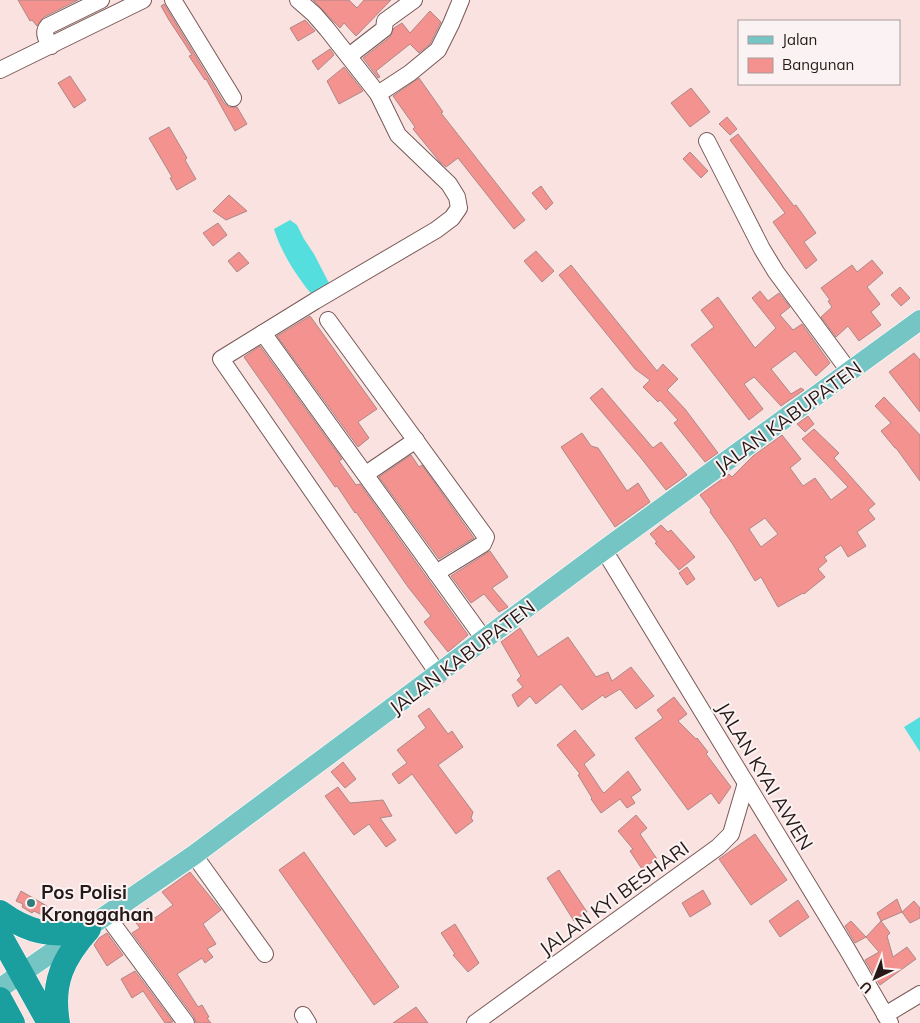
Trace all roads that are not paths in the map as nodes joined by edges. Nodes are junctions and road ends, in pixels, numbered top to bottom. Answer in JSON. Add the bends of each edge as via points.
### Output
{"nodes":[{"id":1,"x":143,"y":0,"type":"edge"},
{"id":2,"x":173,"y":0,"type":"edge"},
{"id":3,"x":298,"y":0,"type":"edge"},
{"id":4,"x":414,"y":0,"type":"edge"},
{"id":5,"x":461,"y":0,"type":"edge"},
{"id":6,"x":97,"y":2,"type":"edge"},
{"id":7,"x":101,"y":21,"type":"junction"},
{"id":8,"x":51,"y":46,"type":"junction"},
{"id":9,"x":349,"y":56,"type":"junction"},
{"id":10,"x":0,"y":70,"type":"edge"},
{"id":11,"x":378,"y":94,"type":"junction"},
{"id":12,"x":233,"y":98,"type":"dead end"},
{"id":13,"x":707,"y":141,"type":"dead end"},
{"id":14,"x":328,"y":320,"type":"dead end"},
{"id":15,"x":917,"y":328,"type":"edge"},
{"id":16,"x":263,"y":334,"type":"junction"},
{"id":17,"x":849,"y":371,"type":"junction"},
{"id":18,"x":416,"y":440,"type":"junction"},
{"id":19,"x":366,"y":474,"type":"junction"},
{"id":20,"x":604,"y":550,"type":"junction"},
{"id":21,"x":436,"y":573,"type":"junction"},
{"id":22,"x":484,"y":639,"type":"junction"},
{"id":23,"x":438,"y":674,"type":"junction"},
{"id":24,"x":746,"y":783,"type":"junction"},
{"id":25,"x":194,"y":855,"type":"junction"},
{"id":26,"x":0,"y":912,"type":"edge"},
{"id":27,"x":93,"y":926,"type":"junction"},
{"id":28,"x":0,"y":935,"type":"edge"},
{"id":29,"x":264,"y":954,"type":"dead end"},
{"id":30,"x":22,"y":974,"type":"junction"},
{"id":31,"x":0,"y":988,"type":"edge"},
{"id":32,"x":920,"y":994,"type":"edge"},
{"id":33,"x":0,"y":999,"type":"edge"},
{"id":34,"x":887,"y":1019,"type":"edge"},
{"id":35,"x":13,"y":1023,"type":"edge"},
{"id":36,"x":49,"y":1023,"type":"edge"},
{"id":37,"x":58,"y":1023,"type":"edge"},
{"id":38,"x":186,"y":1023,"type":"edge"},
{"id":39,"x":475,"y":1023,"type":"edge"}],
"edges":[{"from":1,"to":7,"type":"street"},
{"from":2,"to":12,"type":"street"},
{"from":3,"to":9,"type":"street"},
{"from":4,"to":9,"type":"street","via":[[385,21],[384,30]]},
{"from":5,"to":11,"type":"street","via":[[438,50]]},
{"from":6,"to":7,"type":"street"},
{"from":6,"to":8,"type":"street","via":[[48,26],[45,34]]},
{"from":7,"to":8,"type":"street"},
{"from":8,"to":10,"type":"street"},
{"from":9,"to":11,"type":"street"},
{"from":11,"to":16,"type":"street","via":[[398,135],[450,184],[459,208],[436,230]]},
{"from":13,"to":17,"type":"street","via":[[776,272]]},
{"from":14,"to":18,"type":"street"},
{"from":15,"to":17,"type":"main road","name":"JALAN KABUPATEN"},
{"from":16,"to":19,"type":"street"},
{"from":16,"to":23,"type":"street","via":[[221,358]]},
{"from":17,"to":20,"type":"main road","name":"JALAN KABUPATEN"},
{"from":18,"to":19,"type":"street"},
{"from":18,"to":21,"type":"street","via":[[486,537],[483,544]]},
{"from":19,"to":21,"type":"street"},
{"from":20,"to":22,"type":"main road","name":"JALAN KABUPATEN"},
{"from":20,"to":24,"type":"street","name":"JALAN KYAI AWEN"},
{"from":21,"to":22,"type":"street"},
{"from":22,"to":23,"type":"main road","name":"JALAN KABUPATEN"},
{"from":23,"to":25,"type":"main road","name":"JALAN KABUPATEN"},
{"from":24,"to":34,"type":"street","name":"JALAN KYAI AWEN"},
{"from":24,"to":39,"type":"street","name":"JALAN KYI BESHARI","via":[[731,834],[718,847]]},
{"from":25,"to":27,"type":"main road","name":"JALAN KABUPATEN"},
{"from":25,"to":29,"type":"street"},
{"from":26,"to":27,"type":"highway","via":[[39,932],[64,934]]},
{"from":27,"to":30,"type":"main road","name":"JALAN KABUPATEN"},
{"from":27,"to":37,"type":"highway","via":[[70,951],[60,971],[56,992]]},
{"from":27,"to":38,"type":"street"},
{"from":28,"to":30,"type":"highway"},
{"from":30,"to":31,"type":"main road","name":"JALAN KABUPATEN"},
{"from":30,"to":36,"type":"highway"},
{"from":32,"to":34,"type":"street"},
{"from":33,"to":35,"type":"highway"}]}
